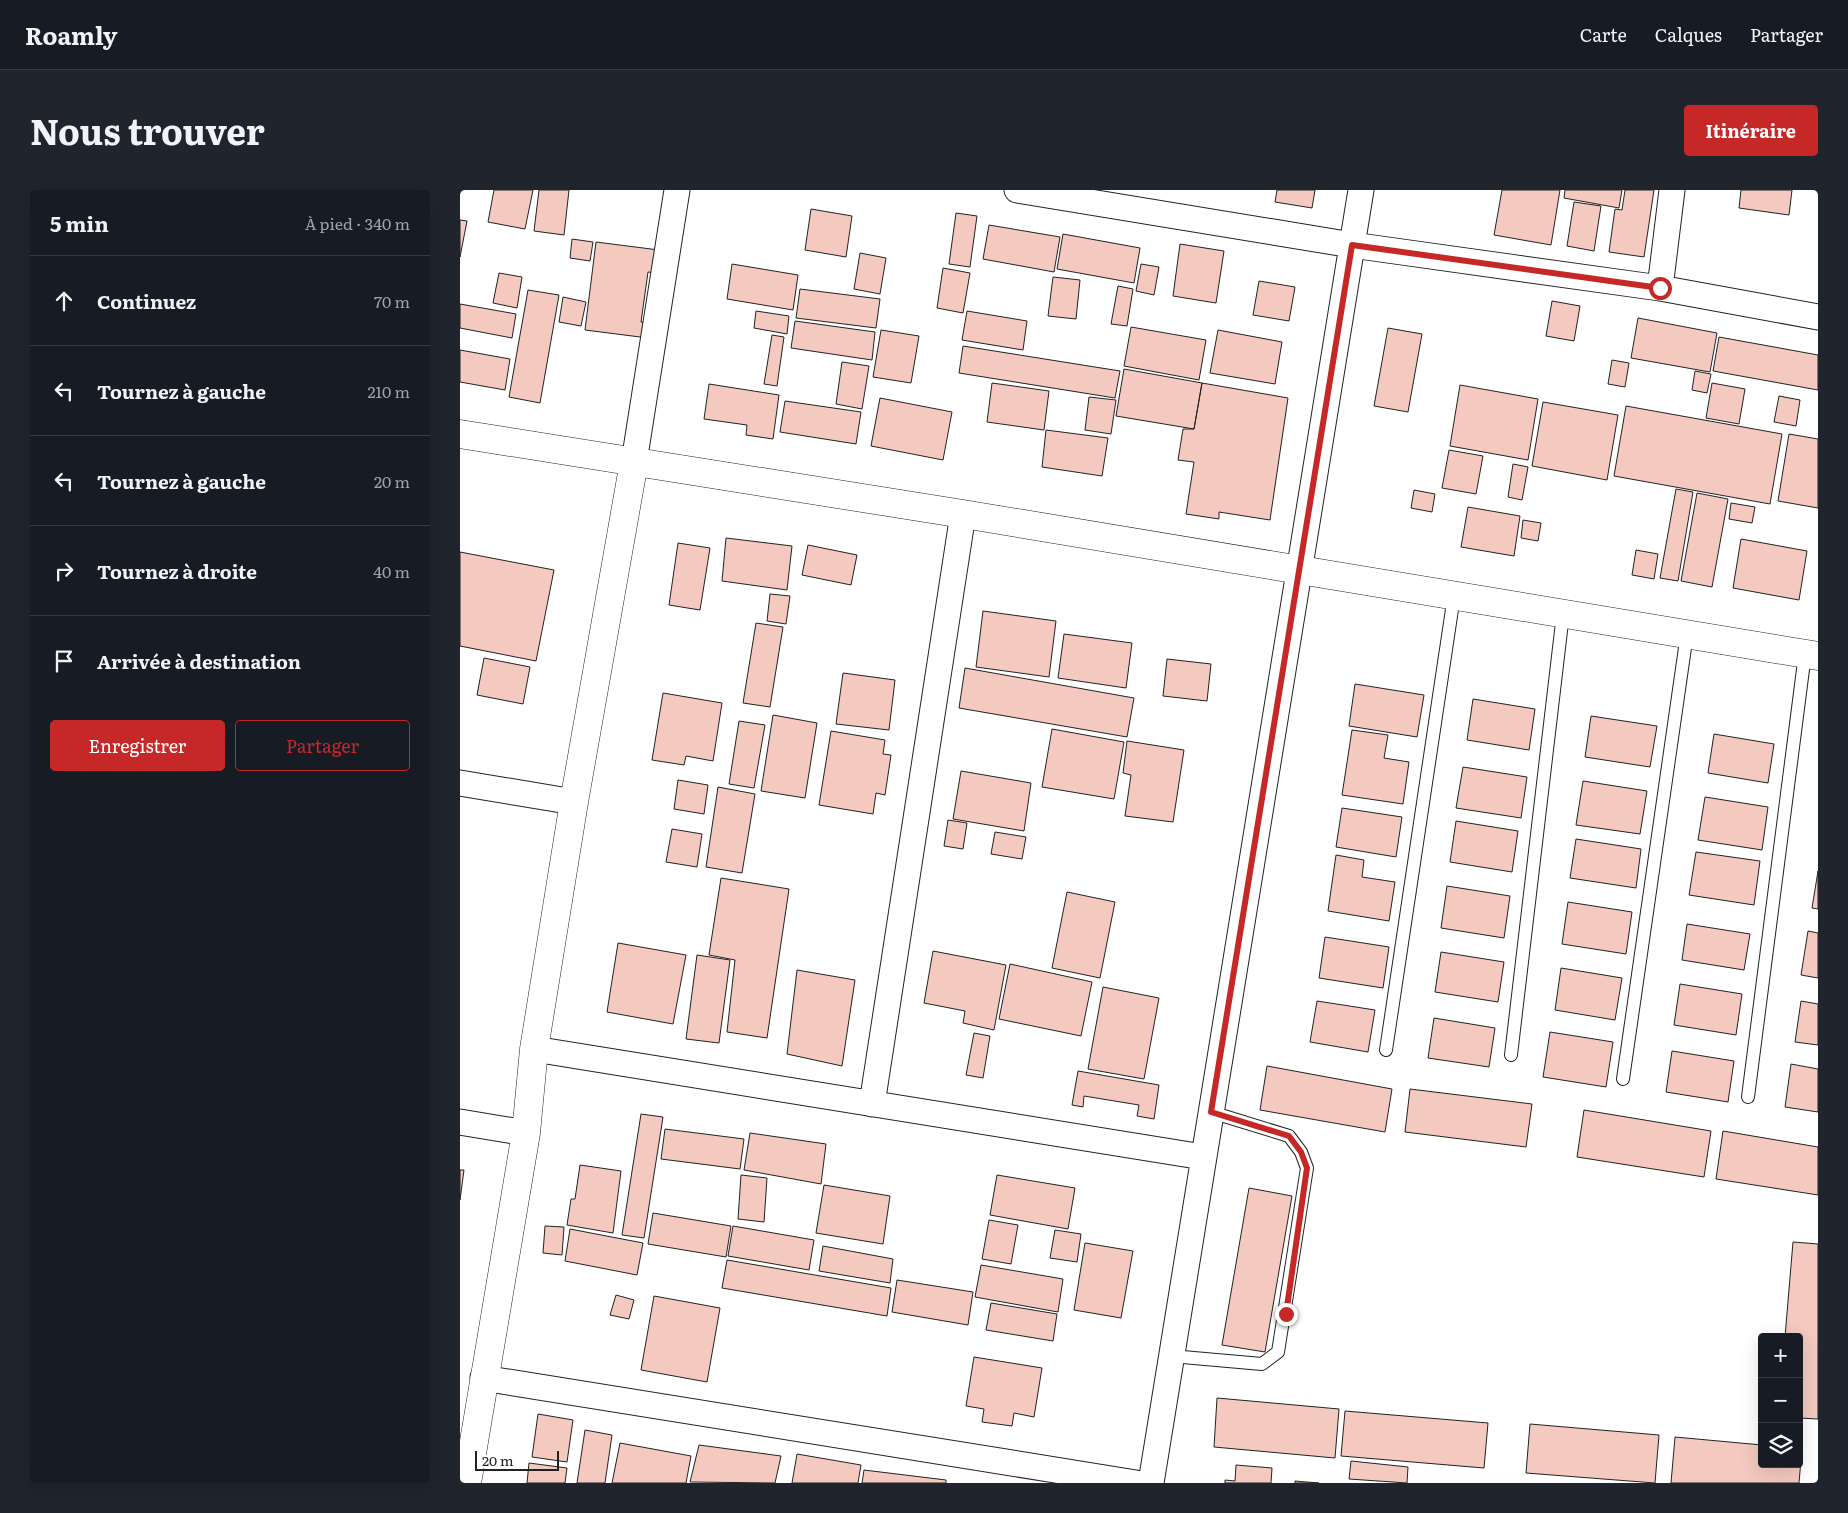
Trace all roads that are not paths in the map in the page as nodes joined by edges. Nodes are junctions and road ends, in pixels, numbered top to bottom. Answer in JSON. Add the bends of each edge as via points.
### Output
{"nodes":[{"id":1,"x":677,"y":190,"type":"edge"},
{"id":2,"x":1361,"y":190,"type":"edge"},
{"id":3,"x":1672,"y":190,"type":"edge"},
{"id":4,"x":1025,"y":191,"type":"edge"},
{"id":5,"x":1352,"y":245,"type":"junction"},
{"id":6,"x":1660,"y":288,"type":"junction"},
{"id":7,"x":1818,"y":317,"type":"edge"},
{"id":8,"x":460,"y":434,"type":"edge"},
{"id":9,"x":634,"y":462,"type":"junction"},
{"id":10,"x":963,"y":514,"type":"junction"},
{"id":11,"x":1298,"y":570,"type":"junction"},
{"id":12,"x":1454,"y":596,"type":"junction"},
{"id":13,"x":1562,"y":614,"type":"junction"},
{"id":14,"x":1687,"y":634,"type":"junction"},
{"id":15,"x":1812,"y":655,"type":"edge"},
{"id":16,"x":460,"y":783,"type":"edge"},
{"id":17,"x":574,"y":802,"type":"junction"},
{"id":18,"x":534,"y":1049,"type":"junction"},
{"id":19,"x":1386,"y":1050,"type":"dead end"},
{"id":20,"x":1511,"y":1055,"type":"dead end"},
{"id":21,"x":1623,"y":1079,"type":"dead end"},
{"id":22,"x":1748,"y":1097,"type":"dead end"},
{"id":23,"x":872,"y":1104,"type":"junction"},
{"id":24,"x":1211,"y":1112,"type":"junction"},
{"id":25,"x":460,"y":1122,"type":"edge"},
{"id":26,"x":526,"y":1133,"type":"junction"},
{"id":27,"x":1203,"y":1157,"type":"junction"},
{"id":28,"x":1171,"y":1356,"type":"junction"},
{"id":29,"x":483,"y":1378,"type":"junction"},
{"id":30,"x":467,"y":1483,"type":"edge"},
{"id":31,"x":1136,"y":1483,"type":"edge"},
{"id":32,"x":1151,"y":1483,"type":"edge"}],
"edges":[{"from":1,"to":9,"type":"street"},
{"from":2,"to":5,"type":"street"},
{"from":3,"to":6,"type":"street"},
{"from":4,"to":5,"type":"street"},
{"from":5,"to":6,"type":"street"},
{"from":5,"to":11,"type":"street"},
{"from":6,"to":7,"type":"street"},
{"from":8,"to":9,"type":"main road"},
{"from":9,"to":10,"type":"main road"},
{"from":9,"to":17,"type":"main road"},
{"from":10,"to":11,"type":"main road"},
{"from":10,"to":23,"type":"street"},
{"from":11,"to":12,"type":"main road"},
{"from":11,"to":24,"type":"street"},
{"from":12,"to":13,"type":"main road"},
{"from":12,"to":19,"type":"lane"},
{"from":13,"to":14,"type":"main road"},
{"from":13,"to":20,"type":"lane"},
{"from":14,"to":15,"type":"main road"},
{"from":14,"to":21,"type":"lane"},
{"from":15,"to":22,"type":"lane"},
{"from":16,"to":17,"type":"street"},
{"from":17,"to":18,"type":"main road"},
{"from":18,"to":23,"type":"street"},
{"from":18,"to":26,"type":"main road"},
{"from":23,"to":27,"type":"street"},
{"from":24,"to":27,"type":"street"},
{"from":24,"to":28,"type":"lane","via":[[1289,1136],[1301,1152],[1307,1168],[1286,1314],[1278,1352],[1262,1364]]},
{"from":25,"to":26,"type":"street"},
{"from":26,"to":29,"type":"main road"},
{"from":27,"to":28,"type":"street"},
{"from":28,"to":32,"type":"street"},
{"from":29,"to":30,"type":"main road"},
{"from":29,"to":31,"type":"street"}]}
